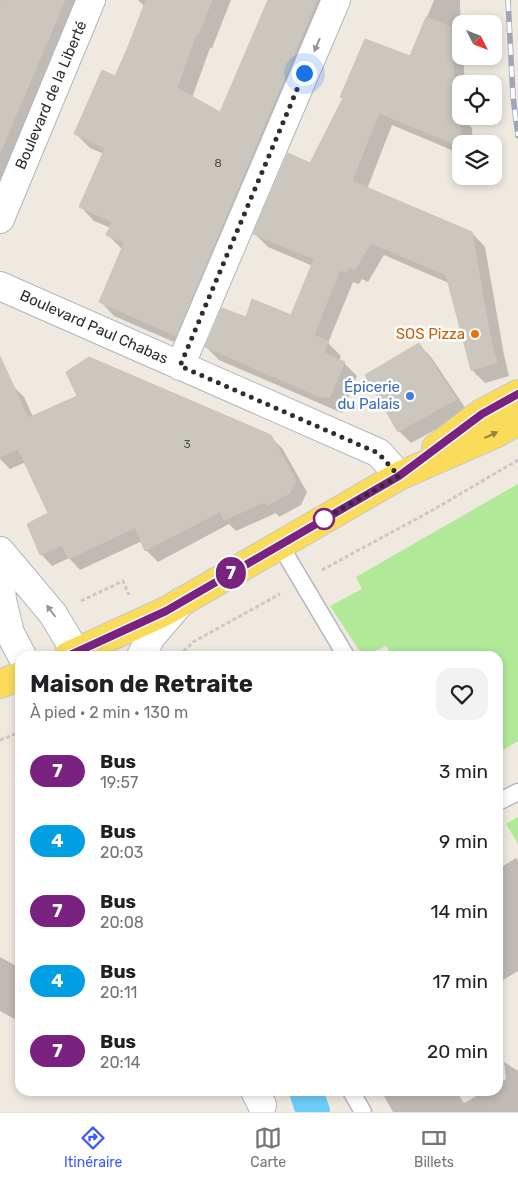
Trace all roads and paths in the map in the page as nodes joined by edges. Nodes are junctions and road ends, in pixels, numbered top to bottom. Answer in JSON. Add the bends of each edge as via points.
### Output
{"nodes":[{"id":1,"x":91,"y":0,"type":"edge"},
{"id":2,"x":336,"y":0,"type":"edge"},
{"id":3,"x":0,"y":218,"type":"edge"},
{"id":4,"x":0,"y":286,"type":"edge"},
{"id":5,"x":180,"y":366,"type":"junction"},
{"id":6,"x":518,"y":394,"type":"edge"},
{"id":7,"x":518,"y":421,"type":"edge"},
{"id":8,"x":518,"y":460,"type":"edge"},
{"id":9,"x":399,"y":476,"type":"junction"},
{"id":10,"x":280,"y":545,"type":"junction"},
{"id":11,"x":0,"y":551,"type":"edge"},
{"id":12,"x":302,"y":581,"type":"junction"},
{"id":13,"x":1,"y":595,"type":"edge"},
{"id":14,"x":182,"y":601,"type":"junction"},
{"id":15,"x":19,"y":651,"type":"edge"},
{"id":16,"x":72,"y":651,"type":"edge"},
{"id":17,"x":82,"y":651,"type":"edge"},
{"id":18,"x":143,"y":651,"type":"edge"},
{"id":19,"x":184,"y":651,"type":"edge"},
{"id":20,"x":343,"y":651,"type":"edge"},
{"id":21,"x":15,"y":678,"type":"edge"},
{"id":22,"x":0,"y":684,"type":"edge"},
{"id":23,"x":15,"y":734,"type":"edge"},
{"id":24,"x":0,"y":740,"type":"edge"},
{"id":25,"x":518,"y":792,"type":"edge"},
{"id":26,"x":503,"y":800,"type":"edge"},
{"id":27,"x":354,"y":1096,"type":"edge"},
{"id":28,"x":364,"y":1112,"type":"edge"}],
"edges":[{"from":1,"to":3,"type":"street","name":"Boulevard de la Liberté"},
{"from":2,"to":5,"type":"street","one_way":true},
{"from":4,"to":5,"type":"street","name":"Boulevard Paul Chabas"},
{"from":5,"to":9,"type":"street","name":"Boulevard Paul Chabas","via":[[378,453]]},
{"from":6,"to":9,"type":"main road","via":[[482,414]]},
{"from":9,"to":7,"type":"main road","one_way":true},
{"from":8,"to":12,"type":"path"},
{"from":9,"to":10,"type":"main road"},
{"from":10,"to":12,"type":"lane"},
{"from":10,"to":14,"type":"main road"},
{"from":16,"to":11,"type":"street","one_way":true,"via":[[53,614]]},
{"from":12,"to":19,"type":"path","via":[[193,642]]},
{"from":12,"to":20,"type":"lane"},
{"from":13,"to":15,"type":"street","via":[[10,633]]},
{"from":14,"to":17,"type":"main road"},
{"from":14,"to":18,"type":"street","via":[[150,637]]},
{"from":21,"to":22,"type":"main road"},
{"from":23,"to":24,"type":"path"},
{"from":25,"to":26,"type":"lane"},
{"from":27,"to":28,"type":"lane"}]}
